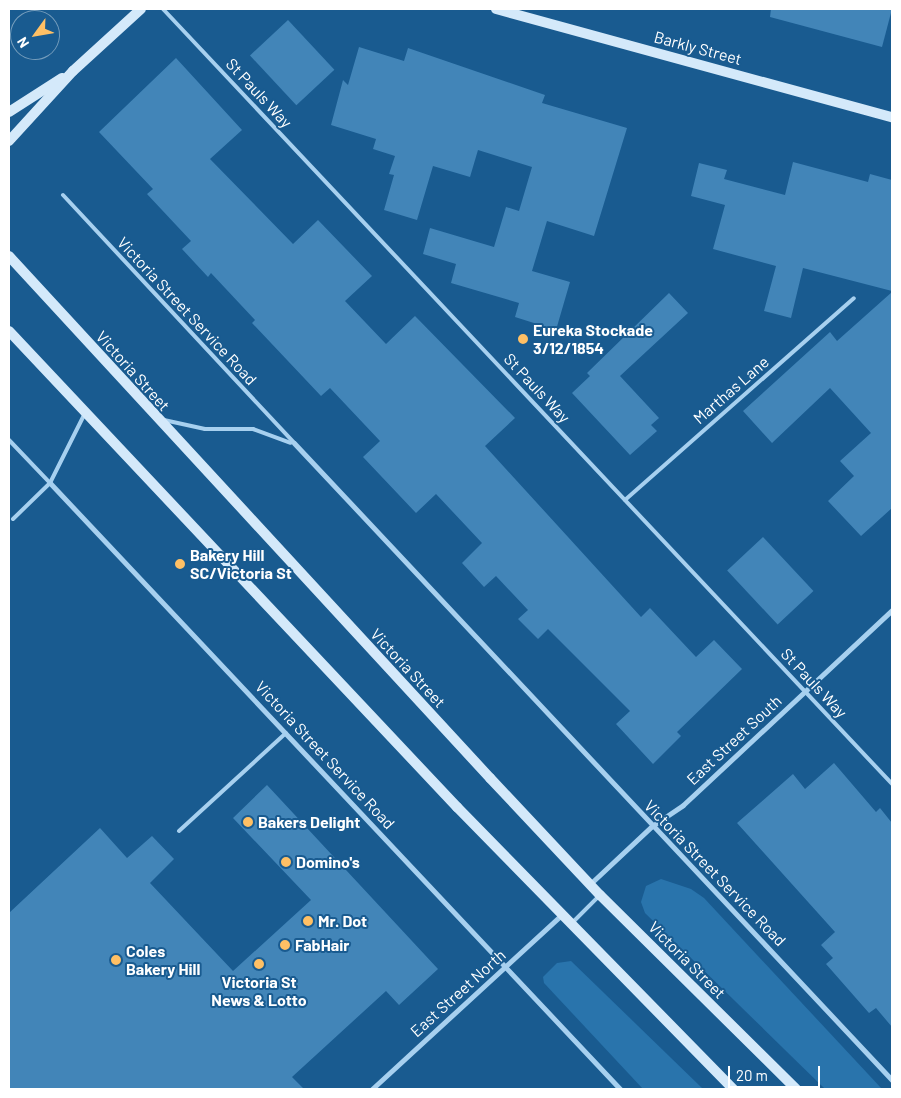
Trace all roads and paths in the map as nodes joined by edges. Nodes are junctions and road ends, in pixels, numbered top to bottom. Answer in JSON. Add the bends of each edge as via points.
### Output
{"nodes":[{"id":1,"x":141,"y":9,"type":"edge"},
{"id":2,"x":163,"y":9,"type":"edge"},
{"id":3,"x":496,"y":9,"type":"edge"},
{"id":4,"x":73,"y":71,"type":"junction"},
{"id":5,"x":9,"y":112,"type":"edge"},
{"id":6,"x":892,"y":117,"type":"edge"},
{"id":7,"x":9,"y":141,"type":"edge"},
{"id":8,"x":63,"y":195,"type":"dead end"},
{"id":9,"x":9,"y":256,"type":"edge"},
{"id":10,"x":854,"y":298,"type":"dead end"},
{"id":11,"x":9,"y":331,"type":"edge"},
{"id":12,"x":85,"y":414,"type":"junction"},
{"id":13,"x":155,"y":418,"type":"junction"},
{"id":14,"x":9,"y":440,"type":"edge"},
{"id":15,"x":294,"y":443,"type":"junction"},
{"id":16,"x":50,"y":483,"type":"junction"},
{"id":17,"x":625,"y":500,"type":"junction"},
{"id":18,"x":13,"y":519,"type":"dead end"},
{"id":19,"x":892,"y":610,"type":"edge"},
{"id":20,"x":805,"y":691,"type":"junction"},
{"id":21,"x":287,"y":732,"type":"junction"},
{"id":22,"x":892,"y":784,"type":"edge"},
{"id":23,"x":652,"y":826,"type":"junction"},
{"id":24,"x":179,"y":831,"type":"dead end"},
{"id":25,"x":590,"y":884,"type":"junction"},
{"id":26,"x":600,"y":895,"type":"junction"},
{"id":27,"x":561,"y":915,"type":"junction"},
{"id":28,"x":570,"y":924,"type":"junction"},
{"id":29,"x":506,"y":966,"type":"junction"},
{"id":30,"x":892,"y":1080,"type":"edge"},
{"id":31,"x":372,"y":1089,"type":"edge"},
{"id":32,"x":620,"y":1089,"type":"edge"},
{"id":33,"x":733,"y":1089,"type":"edge"},
{"id":34,"x":796,"y":1089,"type":"edge"}],
"edges":[{"from":1,"to":4,"type":"street"},
{"from":2,"to":17,"type":"lane","name":"St Pauls Way"},
{"from":3,"to":6,"type":"street","name":"Barkly Street"},
{"from":4,"to":5,"type":"street"},
{"from":4,"to":7,"type":"street"},
{"from":8,"to":15,"type":"lane","name":"Victoria Street Service Road"},
{"from":9,"to":13,"type":"street","name":"Victoria Street"},
{"from":10,"to":17,"type":"lane","name":"Marthas Lane"},
{"from":11,"to":12,"type":"street"},
{"from":12,"to":16,"type":"lane"},
{"from":12,"to":27,"type":"street"},
{"from":13,"to":15,"type":"lane","name":"Victoria Street Service Road","via":[[206,429],[254,429]]},
{"from":13,"to":25,"type":"street","name":"Victoria Street"},
{"from":14,"to":16,"type":"lane","name":"Victoria Street Service Road"},
{"from":15,"to":23,"type":"street","name":"Victoria Street Service Road"},
{"from":16,"to":18,"type":"lane"},
{"from":16,"to":21,"type":"street","name":"Victoria Street Service Road"},
{"from":17,"to":20,"type":"lane","name":"St Pauls Way"},
{"from":19,"to":20,"type":"street","name":"East Street South"},
{"from":20,"to":22,"type":"lane","name":"St Pauls Way"},
{"from":20,"to":23,"type":"street","name":"East Street South","via":[[683,804]]},
{"from":21,"to":24,"type":"lane"},
{"from":21,"to":29,"type":"street","name":"Victoria Street Service Road"},
{"from":23,"to":25,"type":"street","name":"East Street South"},
{"from":23,"to":30,"type":"street","name":"Victoria Street Service Road"},
{"from":25,"to":26,"type":"street","name":"Victoria Street"},
{"from":26,"to":28,"type":"lane"},
{"from":26,"to":34,"type":"street","name":"Victoria Street"},
{"from":27,"to":28,"type":"street"},
{"from":27,"to":29,"type":"street","name":"East Street North"},
{"from":28,"to":33,"type":"street"},
{"from":29,"to":31,"type":"street","name":"East Street North"},
{"from":29,"to":32,"type":"street","name":"Victoria Street Service Road"}]}
